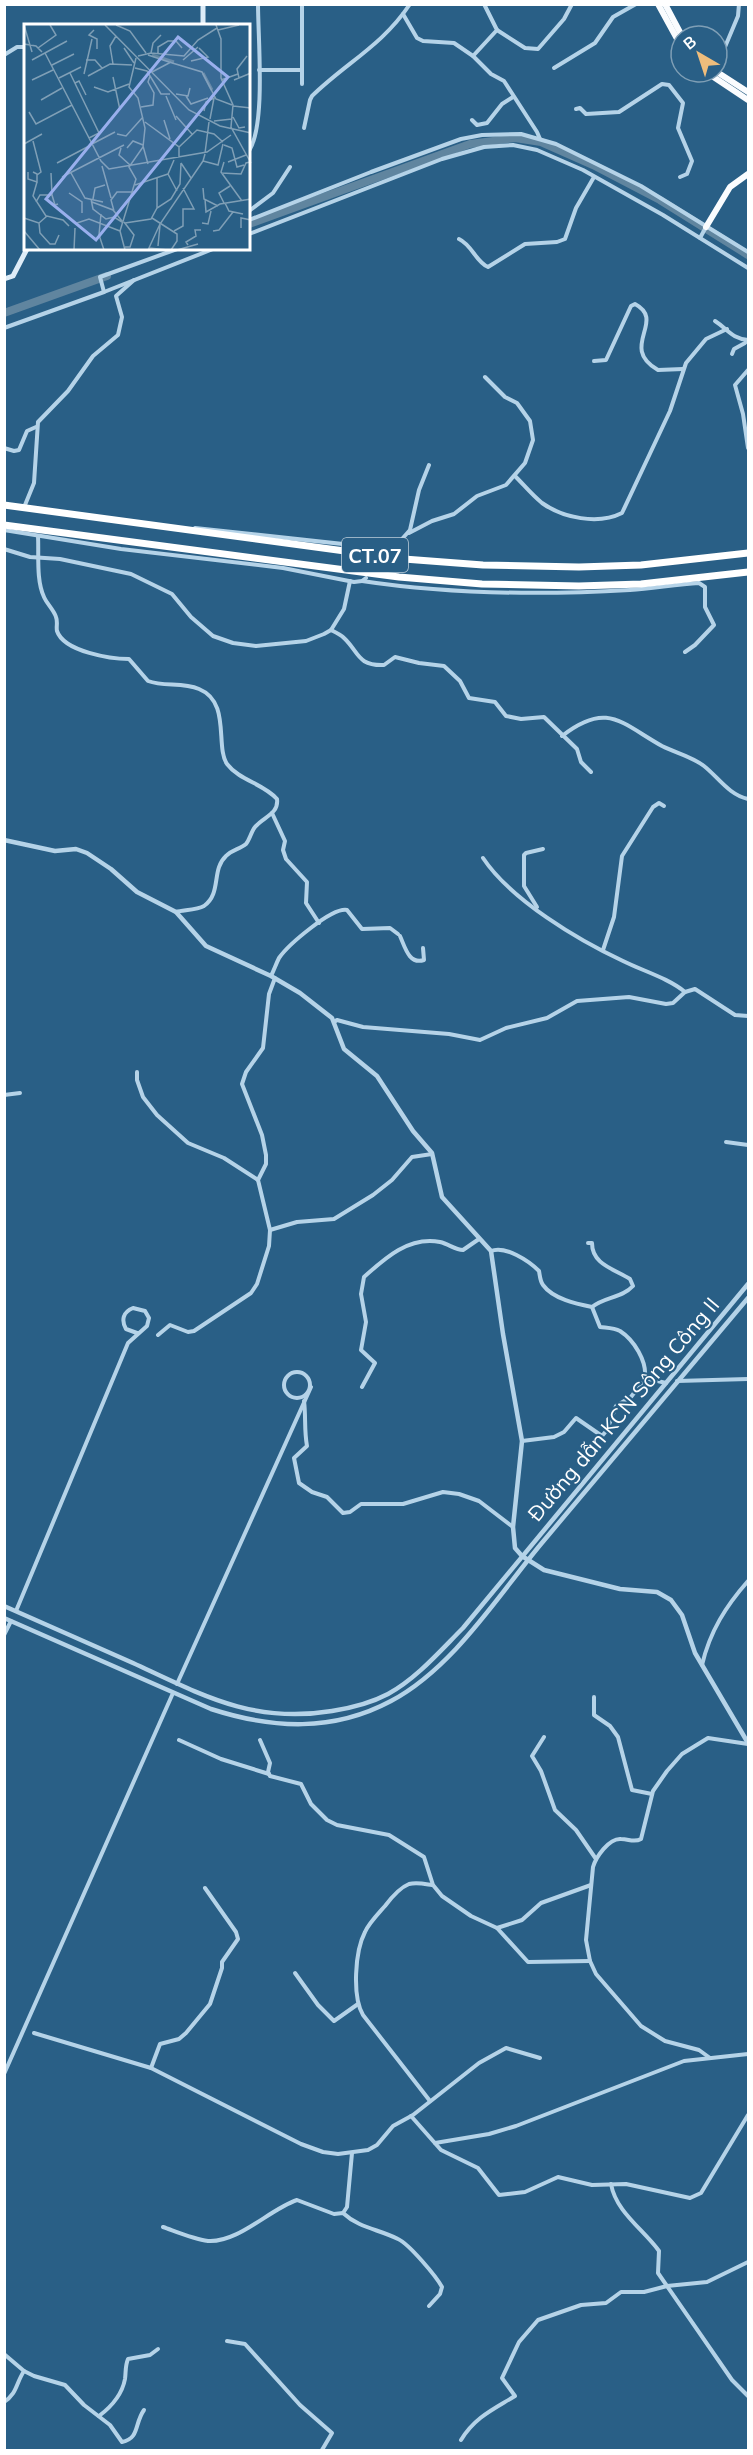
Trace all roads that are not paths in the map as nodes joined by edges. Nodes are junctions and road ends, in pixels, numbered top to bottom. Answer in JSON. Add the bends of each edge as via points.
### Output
{"nodes":[{"id":1,"x":203,"y":4,"type":"edge"},
{"id":2,"x":258,"y":4,"type":"edge"},
{"id":3,"x":302,"y":4,"type":"edge"},
{"id":4,"x":410,"y":4,"type":"edge"},
{"id":5,"x":484,"y":4,"type":"edge"},
{"id":6,"x":572,"y":4,"type":"edge"},
{"id":7,"x":636,"y":4,"type":"edge"},
{"id":8,"x":658,"y":4,"type":"edge"},
{"id":9,"x":666,"y":4,"type":"edge"},
{"id":10,"x":740,"y":4,"type":"edge"},
{"id":11,"x":403,"y":15,"type":"junction"},
{"id":12,"x":203,"y":24,"type":"edge"},
{"id":13,"x":669,"y":24,"type":"edge"},
{"id":14,"x":676,"y":24,"type":"edge"},
{"id":15,"x":497,"y":30,"type":"junction"},
{"id":16,"x":729,"y":37,"type":"edge"},
{"id":17,"x":24,"y":47,"type":"edge"},
{"id":18,"x":4,"y":55,"type":"edge"},
{"id":19,"x":473,"y":56,"type":"junction"},
{"id":20,"x":554,"y":68,"type":"dead end"},
{"id":21,"x":259,"y":70,"type":"junction"},
{"id":22,"x":301,"y":70,"type":"junction"},
{"id":23,"x":729,"y":80,"type":"edge"},
{"id":24,"x":302,"y":84,"type":"dead end"},
{"id":25,"x":724,"y":84,"type":"edge"},
{"id":26,"x":748,"y":92,"type":"edge"},
{"id":27,"x":513,"y":97,"type":"junction"},
{"id":28,"x":748,"y":100,"type":"edge"},
{"id":29,"x":576,"y":109,"type":"dead end"},
{"id":30,"x":472,"y":120,"type":"dead end"},
{"id":31,"x":304,"y":128,"type":"dead end"},
{"id":32,"x":540,"y":139,"type":"junction"},
{"id":33,"x":250,"y":150,"type":"edge"},
{"id":34,"x":290,"y":167,"type":"dead end"},
{"id":35,"x":748,"y":174,"type":"edge"},
{"id":36,"x":594,"y":177,"type":"junction"},
{"id":37,"x":680,"y":177,"type":"dead end"},
{"id":38,"x":250,"y":210,"type":"edge"},
{"id":39,"x":250,"y":220,"type":"edge"},
{"id":40,"x":707,"y":226,"type":"junction"},
{"id":41,"x":250,"y":234,"type":"edge"},
{"id":42,"x":701,"y":237,"type":"junction"},
{"id":43,"x":459,"y":239,"type":"dead end"},
{"id":44,"x":26,"y":250,"type":"edge"},
{"id":45,"x":174,"y":250,"type":"edge"},
{"id":46,"x":210,"y":250,"type":"edge"},
{"id":47,"x":748,"y":252,"type":"edge"},
{"id":48,"x":748,"y":268,"type":"edge"},
{"id":49,"x":4,"y":279,"type":"edge"},
{"id":50,"x":134,"y":279,"type":"junction"},
{"id":51,"x":104,"y":292,"type":"junction"},
{"id":52,"x":715,"y":321,"type":"dead end"},
{"id":53,"x":4,"y":328,"type":"edge"},
{"id":54,"x":727,"y":329,"type":"junction"},
{"id":55,"x":748,"y":340,"type":"edge"},
{"id":56,"x":732,"y":354,"type":"dead end"},
{"id":57,"x":594,"y":361,"type":"dead end"},
{"id":58,"x":683,"y":369,"type":"junction"},
{"id":59,"x":748,"y":370,"type":"edge"},
{"id":60,"x":485,"y":377,"type":"dead end"},
{"id":61,"x":37,"y":426,"type":"junction"},
{"id":62,"x":4,"y":448,"type":"edge"},
{"id":63,"x":748,"y":448,"type":"edge"},
{"id":64,"x":429,"y":465,"type":"dead end"},
{"id":65,"x":515,"y":476,"type":"junction"},
{"id":66,"x":4,"y":504,"type":"edge"},
{"id":67,"x":26,"y":505,"type":"junction"},
{"id":68,"x":4,"y":525,"type":"edge"},
{"id":69,"x":4,"y":530,"type":"edge"},
{"id":70,"x":408,"y":533,"type":"junction"},
{"id":71,"x":38,"y":536,"type":"junction"},
{"id":72,"x":4,"y":549,"type":"edge"},
{"id":73,"x":748,"y":553,"type":"edge"},
{"id":74,"x":39,"y":558,"type":"junction"},
{"id":75,"x":748,"y":572,"type":"edge"},
{"id":76,"x":350,"y":581,"type":"junction"},
{"id":77,"x":331,"y":630,"type":"junction"},
{"id":78,"x":685,"y":652,"type":"dead end"},
{"id":79,"x":562,"y":736,"type":"junction"},
{"id":80,"x":591,"y":772,"type":"dead end"},
{"id":81,"x":748,"y":799,"type":"edge"},
{"id":82,"x":664,"y":806,"type":"dead end"},
{"id":83,"x":272,"y":813,"type":"junction"},
{"id":84,"x":4,"y":840,"type":"edge"},
{"id":85,"x":543,"y":849,"type":"dead end"},
{"id":86,"x":483,"y":858,"type":"dead end"},
{"id":87,"x":176,"y":912,"type":"junction"},
{"id":88,"x":540,"y":912,"type":"junction"},
{"id":89,"x":319,"y":923,"type":"junction"},
{"id":90,"x":423,"y":948,"type":"dead end"},
{"id":91,"x":603,"y":950,"type":"junction"},
{"id":92,"x":273,"y":977,"type":"junction"},
{"id":93,"x":685,"y":992,"type":"junction"},
{"id":94,"x":748,"y":1016,"type":"edge"},
{"id":95,"x":334,"y":1022,"type":"junction"},
{"id":96,"x":137,"y":1072,"type":"dead end"},
{"id":97,"x":20,"y":1093,"type":"dead end"},
{"id":98,"x":4,"y":1095,"type":"edge"},
{"id":99,"x":726,"y":1142,"type":"dead end"},
{"id":100,"x":748,"y":1145,"type":"edge"},
{"id":101,"x":432,"y":1154,"type":"junction"},
{"id":102,"x":258,"y":1180,"type":"junction"},
{"id":103,"x":270,"y":1230,"type":"junction"},
{"id":104,"x":479,"y":1239,"type":"junction"},
{"id":105,"x":588,"y":1243,"type":"dead end"},
{"id":106,"x":491,"y":1251,"type":"junction"},
{"id":107,"x":748,"y":1284,"type":"edge"},
{"id":108,"x":748,"y":1298,"type":"edge"},
{"id":109,"x":592,"y":1307,"type":"junction"},
{"id":110,"x":126,"y":1329,"type":"junction"},
{"id":111,"x":138,"y":1333,"type":"junction"},
{"id":112,"x":707,"y":1334,"type":"junction"},
{"id":113,"x":158,"y":1335,"type":"dead end"},
{"id":114,"x":713,"y":1340,"type":"junction"},
{"id":115,"x":128,"y":1343,"type":"junction"},
{"id":116,"x":645,"y":1378,"type":"junction"},
{"id":117,"x":748,"y":1379,"type":"edge"},
{"id":118,"x":677,"y":1381,"type":"junction"},
{"id":119,"x":666,"y":1383,"type":"junction"},
{"id":120,"x":310,"y":1387,"type":"junction"},
{"id":121,"x":362,"y":1387,"type":"dead end"},
{"id":122,"x":293,"y":1397,"type":"junction"},
{"id":123,"x":304,"y":1401,"type":"junction"},
{"id":124,"x":301,"y":1406,"type":"junction"},
{"id":125,"x":522,"y":1441,"type":"junction"},
{"id":126,"x":513,"y":1527,"type":"junction"},
{"id":127,"x":522,"y":1556,"type":"junction"},
{"id":128,"x":528,"y":1560,"type":"junction"},
{"id":129,"x":748,"y":1581,"type":"edge"},
{"id":130,"x":4,"y":1606,"type":"edge"},
{"id":131,"x":16,"y":1611,"type":"junction"},
{"id":132,"x":4,"y":1618,"type":"edge"},
{"id":133,"x":11,"y":1621,"type":"junction"},
{"id":134,"x":4,"y":1635,"type":"edge"},
{"id":135,"x":702,"y":1665,"type":"junction"},
{"id":136,"x":177,"y":1684,"type":"junction"},
{"id":137,"x":173,"y":1693,"type":"junction"},
{"id":138,"x":594,"y":1696,"type":"dead end"},
{"id":139,"x":348,"y":1708,"type":"junction"},
{"id":140,"x":345,"y":1718,"type":"junction"},
{"id":141,"x":544,"y":1737,"type":"dead end"},
{"id":142,"x":179,"y":1740,"type":"dead end"},
{"id":143,"x":260,"y":1740,"type":"dead end"},
{"id":144,"x":748,"y":1743,"type":"edge"},
{"id":145,"x":269,"y":1774,"type":"junction"},
{"id":146,"x":652,"y":1794,"type":"junction"},
{"id":147,"x":596,"y":1859,"type":"junction"},
{"id":148,"x":433,"y":1885,"type":"junction"},
{"id":149,"x":591,"y":1885,"type":"junction"},
{"id":150,"x":205,"y":1888,"type":"dead end"},
{"id":151,"x":497,"y":1929,"type":"junction"},
{"id":152,"x":590,"y":1961,"type":"junction"},
{"id":153,"x":294,"y":1973,"type":"dead end"},
{"id":154,"x":358,"y":2004,"type":"junction"},
{"id":155,"x":34,"y":2033,"type":"dead end"},
{"id":156,"x":748,"y":2054,"type":"edge"},
{"id":157,"x":540,"y":2058,"type":"dead end"},
{"id":158,"x":710,"y":2058,"type":"junction"},
{"id":159,"x":151,"y":2068,"type":"junction"},
{"id":160,"x":4,"y":2074,"type":"edge"},
{"id":161,"x":430,"y":2102,"type":"junction"},
{"id":162,"x":748,"y":2115,"type":"edge"},
{"id":163,"x":411,"y":2116,"type":"junction"},
{"id":164,"x":435,"y":2143,"type":"junction"},
{"id":165,"x":352,"y":2153,"type":"junction"},
{"id":166,"x":611,"y":2184,"type":"junction"},
{"id":167,"x":343,"y":2213,"type":"junction"},
{"id":168,"x":163,"y":2227,"type":"dead end"},
{"id":169,"x":748,"y":2262,"type":"edge"},
{"id":170,"x":667,"y":2286,"type":"junction"},
{"id":171,"x":429,"y":2306,"type":"dead end"},
{"id":172,"x":227,"y":2341,"type":"dead end"},
{"id":173,"x":158,"y":2349,"type":"dead end"},
{"id":174,"x":4,"y":2354,"type":"edge"},
{"id":175,"x":24,"y":2371,"type":"junction"},
{"id":176,"x":748,"y":2396,"type":"edge"},
{"id":177,"x":4,"y":2402,"type":"edge"},
{"id":178,"x":144,"y":2410,"type":"dead end"},
{"id":179,"x":99,"y":2416,"type":"junction"},
{"id":180,"x":461,"y":2440,"type":"dead end"},
{"id":181,"x":322,"y":2451,"type":"edge"}],
"edges":[{"from":1,"to":12,"type":"main road"},
{"from":2,"to":21,"type":"street"},
{"from":3,"to":22,"type":"street"},
{"from":4,"to":11,"type":"street"},
{"from":5,"to":15,"type":"street"},
{"from":6,"to":15,"type":"street","via":[[538,49],[525,48]]},
{"from":7,"to":20,"type":"street","via":[[608,22],[595,43]]},
{"from":8,"to":13,"type":"highway"},
{"from":9,"to":14,"type":"highway"},
{"from":10,"to":16,"type":"street"},
{"from":11,"to":19,"type":"street","via":[[417,38],[454,43]]},
{"from":11,"to":31,"type":"street","via":[[374,47],[312,96]]},
{"from":15,"to":19,"type":"street"},
{"from":17,"to":18,"type":"street"},
{"from":19,"to":27,"type":"street","via":[[504,81]]},
{"from":21,"to":22,"type":"street"},
{"from":21,"to":33,"type":"street","via":[[258,130]]},
{"from":22,"to":24,"type":"street"},
{"from":23,"to":26,"type":"highway"},
{"from":25,"to":28,"type":"highway"},
{"from":27,"to":30,"type":"street","via":[[487,123],[477,125]]},
{"from":27,"to":32,"type":"street"},
{"from":29,"to":37,"type":"street","via":[[586,114],[619,112],[662,84],[669,85],[683,103],[678,128],[692,161],[687,174]]},
{"from":32,"to":39,"type":"street","via":[[521,134],[461,139]]},
{"from":32,"to":40,"type":"street","via":[[617,173]]},
{"from":34,"to":38,"type":"street","via":[[273,193]]},
{"from":35,"to":40,"type":"highway","via":[[730,187]]},
{"from":36,"to":41,"type":"street","via":[[537,150],[513,145],[484,147],[442,159]]},
{"from":36,"to":42,"type":"street"},
{"from":36,"to":43,"type":"street","via":[[576,208],[567,236],[561,241],[525,244],[488,267]]},
{"from":40,"to":42,"type":"street"},
{"from":40,"to":47,"type":"street"},
{"from":42,"to":48,"type":"street"},
{"from":44,"to":49,"type":"main road","via":[[13,276]]},
{"from":45,"to":51,"type":"street","via":[[103,275],[100,279]]},
{"from":46,"to":50,"type":"street"},
{"from":50,"to":51,"type":"street"},
{"from":50,"to":61,"type":"street","via":[[116,296],[122,317],[117,335],[88,362]]},
{"from":51,"to":53,"type":"street"},
{"from":52,"to":54,"type":"street"},
{"from":54,"to":55,"type":"street","via":[[736,338]]},
{"from":54,"to":58,"type":"street","via":[[701,343]]},
{"from":55,"to":56,"type":"street"},
{"from":57,"to":58,"type":"street","via":[[606,360],[635,304],[642,309],[647,322],[641,355],[658,370]]},
{"from":58,"to":65,"type":"street","via":[[670,411],[622,513],[600,520],[553,509]]},
{"from":59,"to":63,"type":"street","via":[[735,384]]},
{"from":60,"to":65,"type":"street","via":[[505,398],[520,406],[532,427],[531,448]]},
{"from":61,"to":62,"type":"street","via":[[27,431],[19,450]]},
{"from":61,"to":67,"type":"street","via":[[34,483]]},
{"from":64,"to":70,"type":"street"},
{"from":65,"to":70,"type":"street","via":[[454,514]]},
{"from":66,"to":67,"type":"street"},
{"from":66,"to":73,"type":"highway","number":"CT.07","via":[[404,559],[483,565],[641,565]]},
{"from":67,"to":70,"type":"street","via":[[370,551],[388,549]]},
{"from":68,"to":75,"type":"highway","number":"CT.07","via":[[399,578],[482,584],[641,584]]},
{"from":69,"to":71,"type":"street"},
{"from":71,"to":74,"type":"street"},
{"from":71,"to":76,"type":"street","via":[[283,568]]},
{"from":72,"to":74,"type":"street"},
{"from":74,"to":77,"type":"street","via":[[115,569],[138,577],[172,594],[206,632],[233,643],[266,646],[312,640]]},
{"from":74,"to":83,"type":"street","via":[[43,593],[57,618],[57,631],[62,638],[87,652],[129,659],[148,681],[203,691],[220,718],[227,764],[274,796],[278,802]]},
{"from":76,"to":77,"type":"street","via":[[344,609]]},
{"from":76,"to":78,"type":"street","via":[[571,593],[699,583],[705,586],[705,607],[714,625]]},
{"from":77,"to":79,"type":"street","via":[[345,638],[366,663],[384,665],[395,657],[444,666],[460,681],[469,698],[495,702],[506,716],[544,717]]},
{"from":79,"to":80,"type":"street","via":[[577,749],[580,762]]},
{"from":79,"to":81,"type":"street","via":[[583,722],[618,719],[662,746],[695,760],[727,788]]},
{"from":82,"to":91,"type":"street","via":[[657,804],[650,812],[622,856],[614,917]]},
{"from":83,"to":87,"type":"street","via":[[245,844],[222,860],[216,888],[203,906]]},
{"from":83,"to":89,"type":"street","via":[[285,841],[286,859],[306,882],[306,903]]},
{"from":84,"to":87,"type":"street","via":[[54,850],[83,851],[137,892]]},
{"from":85,"to":88,"type":"street","via":[[524,854],[523,869],[525,890]]},
{"from":86,"to":88,"type":"street","via":[[502,883]]},
{"from":87,"to":92,"type":"street","via":[[206,946]]},
{"from":88,"to":91,"type":"street"},
{"from":89,"to":90,"type":"street","via":[[344,909],[351,912],[362,929],[393,928],[414,960],[424,960]]},
{"from":89,"to":92,"type":"street","via":[[286,950]]},
{"from":91,"to":93,"type":"street"},
{"from":92,"to":95,"type":"street","via":[[316,1004]]},
{"from":92,"to":102,"type":"street","via":[[263,1048],[242,1084],[266,1155]]},
{"from":93,"to":94,"type":"street","via":[[698,990],[735,1015]]},
{"from":93,"to":95,"type":"street","via":[[666,1004],[628,997],[577,1001],[547,1018],[513,1026],[480,1040]]},
{"from":95,"to":101,"type":"street","via":[[344,1050],[377,1076]]},
{"from":96,"to":102,"type":"street","via":[[143,1097],[188,1143],[224,1158]]},
{"from":97,"to":98,"type":"street"},
{"from":99,"to":100,"type":"street"},
{"from":101,"to":103,"type":"street","via":[[412,1157],[374,1195],[334,1219],[297,1222]]},
{"from":101,"to":104,"type":"street","via":[[442,1197]]},
{"from":102,"to":103,"type":"street"},
{"from":103,"to":113,"type":"street","via":[[269,1246],[251,1293],[194,1331],[170,1325]]},
{"from":104,"to":106,"type":"street"},
{"from":104,"to":121,"type":"street","via":[[463,1250],[429,1242],[396,1250],[364,1277],[361,1294],[366,1322],[361,1350],[375,1363]]},
{"from":105,"to":109,"type":"street","via":[[592,1243],[597,1259],[630,1279],[633,1286]]},
{"from":106,"to":109,"type":"street","via":[[502,1249],[527,1262],[539,1271],[550,1292]]},
{"from":106,"to":125,"type":"street"},
{"from":107,"to":112,"type":"street","name":"Đường dẫn KCN Sông Công II"},
{"from":108,"to":114,"type":"street","name":"Đường dẫn KCN Sông Công II"},
{"from":109,"to":116,"type":"street","via":[[600,1327],[620,1332],[637,1348]]},
{"from":110,"to":111,"type":"street"},
{"from":110,"to":111,"type":"street","via":[[125,1313],[141,1308],[149,1322]]},
{"from":110,"to":115,"type":"street"},
{"from":111,"to":115,"type":"street"},
{"from":112,"to":114,"type":"street"},
{"from":112,"to":119,"type":"street","name":"Đường dẫn KCN Sông Công II"},
{"from":114,"to":118,"type":"street","name":"Đường dẫn KCN Sông Công II"},
{"from":115,"to":131,"type":"street"},
{"from":116,"to":119,"type":"street"},
{"from":116,"to":125,"type":"street","via":[[631,1398],[616,1406],[602,1436],[576,1418],[554,1437]]},
{"from":117,"to":118,"type":"street"},
{"from":118,"to":128,"type":"street","name":"Đường dẫn KCN Sông Công II"},
{"from":119,"to":127,"type":"street","name":"Đường dẫn KCN Sông Công II"},
{"from":120,"to":122,"type":"street","via":[[305,1395]]},
{"from":120,"to":122,"type":"street","via":[[303,1372],[290,1373],[283,1384]]},
{"from":120,"to":123,"type":"street"},
{"from":122,"to":124,"type":"street"},
{"from":123,"to":124,"type":"street"},
{"from":123,"to":126,"type":"street","via":[[307,1446],[293,1462],[299,1483],[327,1497],[343,1512],[361,1504],[403,1504],[443,1492],[479,1501]]},
{"from":124,"to":136,"type":"street"},
{"from":125,"to":126,"type":"street"},
{"from":126,"to":127,"type":"street","via":[[515,1548]]},
{"from":127,"to":128,"type":"street"},
{"from":127,"to":139,"type":"street","name":"Đường dẫn KCN Sông Công II","via":[[463,1628],[412,1677],[387,1694]]},
{"from":128,"to":135,"type":"street","via":[[554,1573],[641,1589],[671,1600],[682,1615]]},
{"from":128,"to":140,"type":"street","name":"Đường dẫn KCN Sông Công II","via":[[470,1632],[417,1684],[392,1701]]},
{"from":129,"to":135,"type":"street","via":[[717,1623]]},
{"from":130,"to":131,"type":"street","name":"Đường dẫn KCN Sông Công II"},
{"from":131,"to":136,"type":"street","name":"Đường dẫn KCN Sông Công II"},
{"from":132,"to":133,"type":"street","name":"Đường dẫn KCN Sông Công II"},
{"from":133,"to":134,"type":"street"},
{"from":133,"to":137,"type":"street","name":"Đường dẫn KCN Sông Công II"},
{"from":135,"to":144,"type":"street"},
{"from":136,"to":137,"type":"street"},
{"from":136,"to":139,"type":"street","name":"Đường dẫn KCN Sông Công II","via":[[240,1709],[266,1714]]},
{"from":137,"to":140,"type":"street","name":"Đường dẫn KCN Sông Công II","via":[[211,1709],[263,1723],[292,1725]]},
{"from":137,"to":160,"type":"street"},
{"from":138,"to":146,"type":"street","via":[[594,1715],[618,1737],[632,1790]]},
{"from":139,"to":140,"type":"street"},
{"from":141,"to":147,"type":"street","via":[[533,1761],[541,1770],[555,1810],[576,1830]]},
{"from":142,"to":145,"type":"street"},
{"from":143,"to":145,"type":"street","via":[[270,1763]]},
{"from":144,"to":146,"type":"street","via":[[703,1740],[674,1764]]},
{"from":145,"to":148,"type":"street","via":[[301,1784],[311,1804],[327,1820],[389,1835],[424,1857]]},
{"from":146,"to":147,"type":"street","via":[[641,1839],[616,1839]]},
{"from":147,"to":149,"type":"street"},
{"from":148,"to":151,"type":"street","via":[[449,1902]]},
{"from":148,"to":154,"type":"street","via":[[417,1883],[401,1889],[366,1930],[358,1954]]},
{"from":149,"to":151,"type":"street","via":[[537,1904],[522,1920]]},
{"from":149,"to":152,"type":"street","via":[[586,1934]]},
{"from":150,"to":159,"type":"street","via":[[236,1932],[238,1942],[222,1962],[210,2004],[183,2037],[160,2044]]},
{"from":151,"to":152,"type":"street","via":[[528,1962]]},
{"from":152,"to":158,"type":"street","via":[[596,1974],[641,2026],[664,2041],[699,2050]]},
{"from":153,"to":154,"type":"street","via":[[334,2021]]},
{"from":154,"to":161,"type":"street"},
{"from":155,"to":159,"type":"street"},
{"from":156,"to":158,"type":"street"},
{"from":157,"to":161,"type":"street","via":[[506,2048],[479,2063]]},
{"from":158,"to":164,"type":"street","via":[[680,2062],[516,2126]]},
{"from":159,"to":165,"type":"street","via":[[301,2144],[323,2152]]},
{"from":161,"to":163,"type":"street"},
{"from":162,"to":166,"type":"street","via":[[698,2196],[690,2198]]},
{"from":163,"to":164,"type":"street"},
{"from":163,"to":165,"type":"street","via":[[393,2126],[374,2147]]},
{"from":164,"to":166,"type":"street","via":[[474,2166],[499,2195],[525,2192],[558,2177],[592,2185]]},
{"from":165,"to":167,"type":"street","via":[[347,2207]]},
{"from":166,"to":170,"type":"street","via":[[615,2199],[635,2227],[659,2251],[657,2270]]},
{"from":167,"to":168,"type":"street","via":[[334,2214],[297,2200],[216,2241]]},
{"from":167,"to":171,"type":"street","via":[[357,2224],[406,2245],[442,2287]]},
{"from":169,"to":170,"type":"street","via":[[707,2282]]},
{"from":170,"to":176,"type":"street","via":[[732,2380]]},
{"from":170,"to":180,"type":"street","via":[[621,2292],[606,2303],[581,2305],[538,2320],[519,2342],[502,2378],[515,2396],[484,2414]]},
{"from":172,"to":181,"type":"street","via":[[245,2344],[300,2405],[332,2433]]},
{"from":173,"to":179,"type":"street","via":[[150,2355],[128,2359],[121,2391]]},
{"from":174,"to":175,"type":"street"},
{"from":175,"to":177,"type":"street","via":[[15,2394]]},
{"from":175,"to":179,"type":"street","via":[[65,2385]]},
{"from":178,"to":179,"type":"street","via":[[134,2436],[123,2442]]}]}
